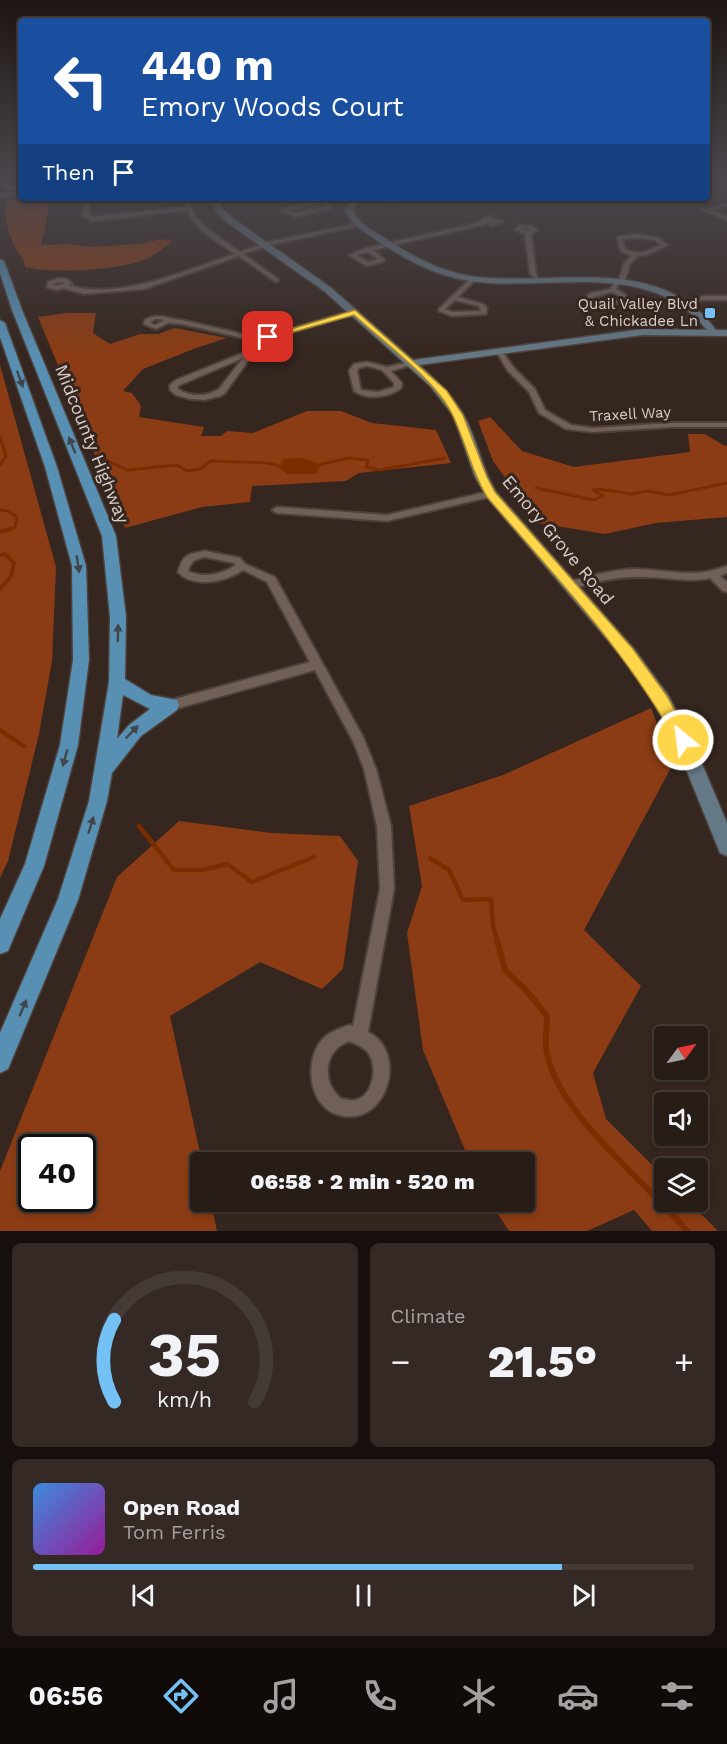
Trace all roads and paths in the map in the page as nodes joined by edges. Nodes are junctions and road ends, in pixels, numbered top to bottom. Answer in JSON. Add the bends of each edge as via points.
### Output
{"nodes":[{"id":1,"x":219,"y":239,"type":"edge"},
{"id":2,"x":256,"y":239,"type":"edge"},
{"id":3,"x":291,"y":239,"type":"edge"},
{"id":4,"x":383,"y":239,"type":"edge"},
{"id":5,"x":410,"y":239,"type":"edge"},
{"id":6,"x":529,"y":239,"type":"edge"},
{"id":7,"x":619,"y":239,"type":"edge"},
{"id":8,"x":657,"y":239,"type":"edge"},
{"id":9,"x":390,"y":244,"type":"junction"},
{"id":10,"x":264,"y":245,"type":"junction"},
{"id":11,"x":366,"y":250,"type":"junction"},
{"id":12,"x":239,"y":253,"type":"junction"},
{"id":13,"x":635,"y":255,"type":"junction"},
{"id":14,"x":0,"y":261,"type":"edge"},
{"id":15,"x":473,"y":279,"type":"junction"},
{"id":16,"x":537,"y":279,"type":"junction"},
{"id":17,"x":276,"y":280,"type":"dead end"},
{"id":18,"x":617,"y":285,"type":"junction"},
{"id":19,"x":64,"y":286,"type":"dead end"},
{"id":20,"x":724,"y":290,"type":"dead end"},
{"id":21,"x":453,"y":297,"type":"junction"},
{"id":22,"x":726,"y":298,"type":"edge"},
{"id":23,"x":682,"y":303,"type":"junction"},
{"id":24,"x":355,"y":312,"type":"junction"},
{"id":25,"x":168,"y":321,"type":"dead end"},
{"id":26,"x":0,"y":323,"type":"edge"},
{"id":27,"x":713,"y":332,"type":"junction"},
{"id":28,"x":727,"y":333,"type":"edge"},
{"id":29,"x":260,"y":340,"type":"junction"},
{"id":30,"x":499,"y":351,"type":"junction"},
{"id":31,"x":249,"y":353,"type":"junction"},
{"id":32,"x":413,"y":363,"type":"junction"},
{"id":33,"x":387,"y":370,"type":"junction"},
{"id":34,"x":727,"y":424,"type":"edge"},
{"id":35,"x":491,"y":494,"type":"junction"},
{"id":36,"x":277,"y":510,"type":"dead end"},
{"id":37,"x":242,"y":566,"type":"dead end"},
{"id":38,"x":727,"y":569,"type":"edge"},
{"id":39,"x":714,"y":576,"type":"junction"},
{"id":40,"x":572,"y":585,"type":"junction"},
{"id":41,"x":727,"y":588,"type":"edge"},
{"id":42,"x":317,"y":665,"type":"junction"},
{"id":43,"x":117,"y":682,"type":"junction"},
{"id":44,"x":171,"y":705,"type":"junction"},
{"id":45,"x":105,"y":771,"type":"junction"},
{"id":46,"x":727,"y":846,"type":"edge"},
{"id":47,"x":0,"y":944,"type":"edge"},
{"id":48,"x":359,"y":1035,"type":"junction"},
{"id":49,"x":0,"y":1061,"type":"edge"}],
"edges":[{"from":1,"to":12,"type":"street"},
{"from":2,"to":10,"type":"street","name":"Emory Grove Road"},
{"from":3,"to":10,"type":"street"},
{"from":4,"to":9,"type":"street"},
{"from":5,"to":9,"type":"street"},
{"from":6,"to":16,"type":"street"},
{"from":7,"to":13,"type":"street","via":[[623,250]]},
{"from":8,"to":13,"type":"street","via":[[665,245],[661,249]]},
{"from":9,"to":11,"type":"street"},
{"from":9,"to":15,"type":"street","via":[[426,267]]},
{"from":10,"to":12,"type":"street"},
{"from":10,"to":24,"type":"street","name":"Emory Grove Road"},
{"from":11,"to":11,"type":"street","via":[[352,255],[367,264],[382,260]]},
{"from":12,"to":17,"type":"street"},
{"from":12,"to":19,"type":"street","via":[[167,281],[137,288],[83,292]]},
{"from":13,"to":18,"type":"street"},
{"from":43,"to":14,"type":"main road","name":"Midcounty Highway","one_way":true,"via":[[118,617],[109,536]]},
{"from":15,"to":16,"type":"street"},
{"from":15,"to":21,"type":"street"},
{"from":16,"to":18,"type":"street","via":[[583,278]]},
{"from":18,"to":18,"type":"street","via":[[625,299],[603,304],[589,297]]},
{"from":18,"to":23,"type":"street","via":[[655,291]]},
{"from":20,"to":22,"type":"street"},
{"from":21,"to":21,"type":"street","via":[[441,308],[443,312],[484,312],[481,305]]},
{"from":22,"to":23,"type":"street"},
{"from":23,"to":27,"type":"street"},
{"from":24,"to":29,"type":"street"},
{"from":24,"to":32,"type":"street","name":"Emory Grove Road"},
{"from":25,"to":29,"type":"street"},
{"from":26,"to":47,"type":"main road","one_way":true,"via":[[51,467],[79,566],[81,660],[69,745],[34,866]]},
{"from":27,"to":28,"type":"street"},
{"from":27,"to":30,"type":"street","via":[[643,332]]},
{"from":29,"to":31,"type":"street"},
{"from":30,"to":32,"type":"street"},
{"from":30,"to":34,"type":"street","name":"Traxell Way","via":[[532,391],[542,411],[569,427],[596,430]]},
{"from":31,"to":31,"type":"street","via":[[219,394],[204,398],[175,391],[177,382]]},
{"from":32,"to":33,"type":"street"},
{"from":32,"to":35,"type":"street","name":"Emory Grove Road","via":[[453,407]]},
{"from":33,"to":33,"type":"street","via":[[369,364],[355,367],[352,372],[356,388],[369,394],[394,391],[398,383]]},
{"from":35,"to":36,"type":"street","via":[[387,518]]},
{"from":35,"to":40,"type":"street","name":"Emory Grove Road"},
{"from":37,"to":42,"type":"street","via":[[271,580]]},
{"from":38,"to":39,"type":"street"},
{"from":39,"to":40,"type":"street","via":[[613,574]]},
{"from":39,"to":41,"type":"street"},
{"from":40,"to":46,"type":"street","name":"Emory Grove Road","via":[[662,700]]},
{"from":42,"to":44,"type":"street"},
{"from":42,"to":48,"type":"street","via":[[359,741],[384,826],[387,890]]},
{"from":43,"to":44,"type":"main road","via":[[148,702]]},
{"from":43,"to":45,"type":"main road","name":"Midcounty Highway"},
{"from":45,"to":44,"type":"main road","one_way":true,"via":[[129,734],[145,719]]},
{"from":49,"to":45,"type":"main road","name":"Midcounty Highway","one_way":true,"via":[[68,900]]},
{"from":48,"to":48,"type":"street","via":[[339,1036],[324,1052],[320,1063],[319,1076],[328,1098],[348,1109],[368,1102],[380,1083],[376,1048]]}]}
